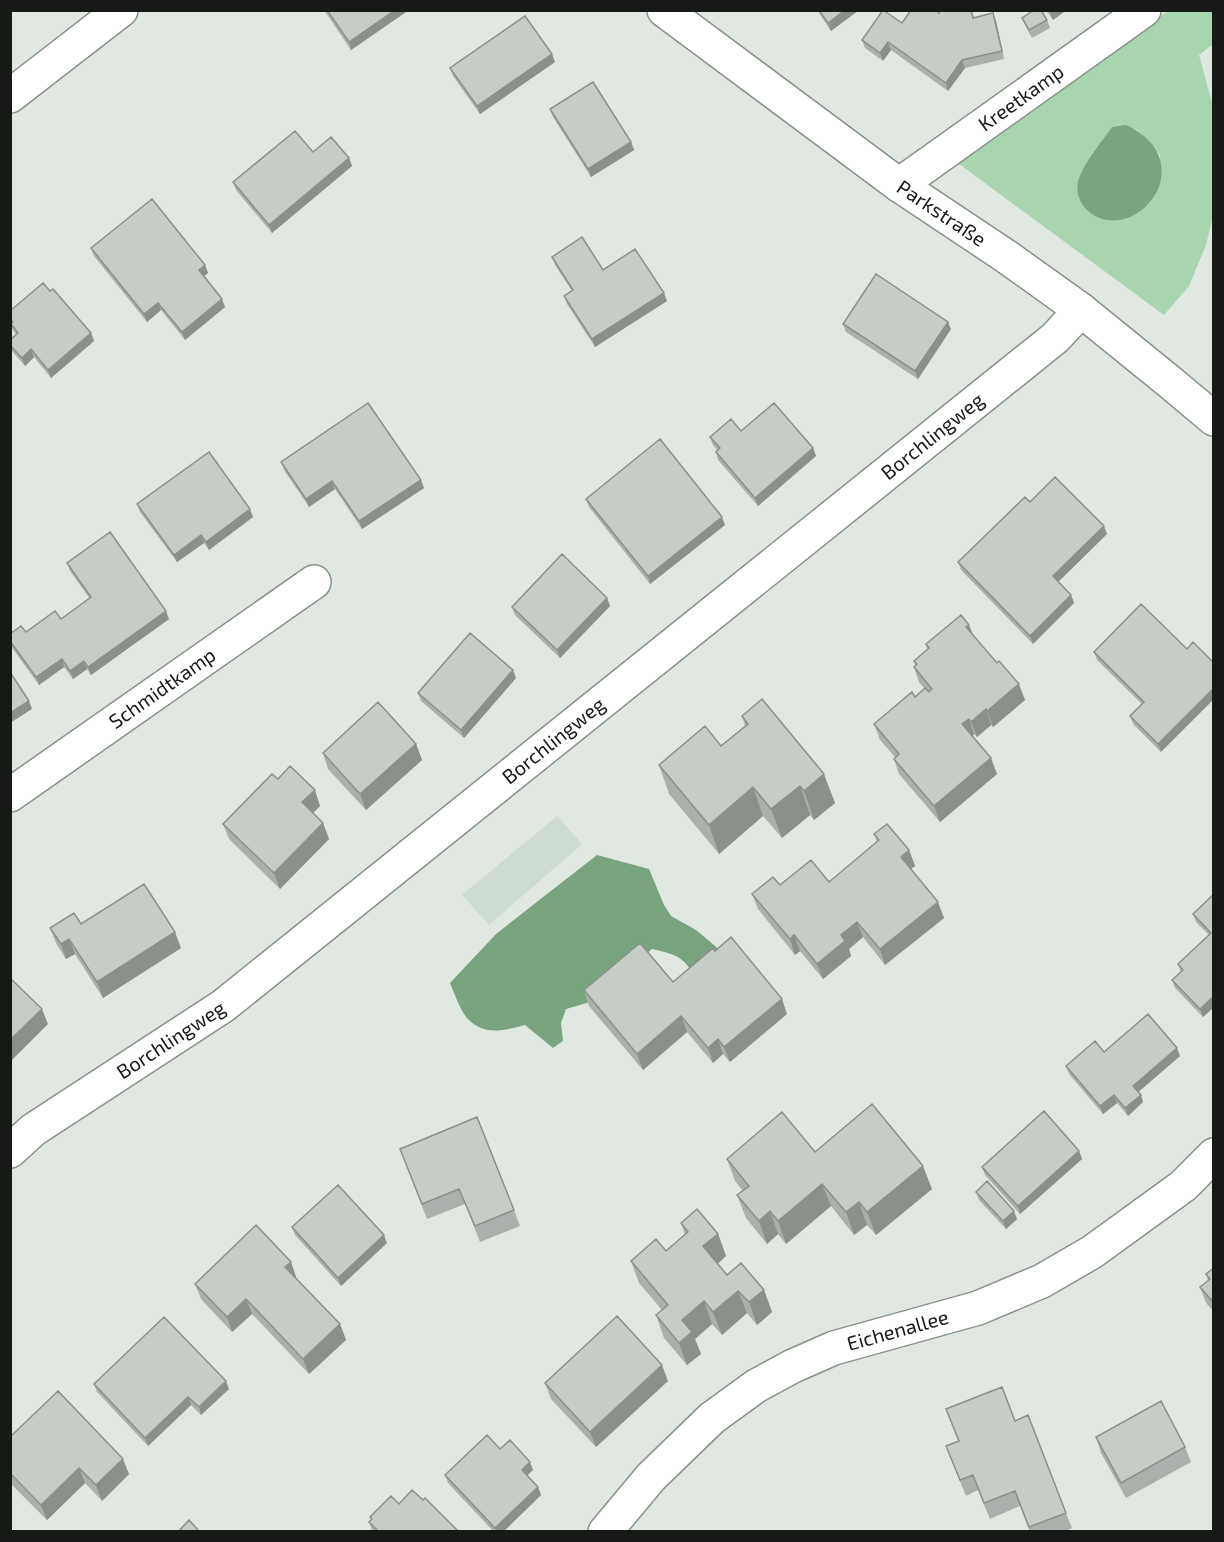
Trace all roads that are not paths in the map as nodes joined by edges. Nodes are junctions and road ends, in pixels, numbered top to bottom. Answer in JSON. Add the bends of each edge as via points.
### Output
{"nodes":[{"id":1,"x":121,"y":10,"type":"edge"},
{"id":2,"x":664,"y":10,"type":"edge"},
{"id":3,"x":1143,"y":10,"type":"edge"},
{"id":4,"x":10,"y":96,"type":"edge"},
{"id":5,"x":899,"y":185,"type":"junction"},
{"id":6,"x":1081,"y":310,"type":"junction"},
{"id":7,"x":1214,"y":419,"type":"edge"},
{"id":8,"x":314,"y":582,"type":"dead end"},
{"id":9,"x":10,"y":795,"type":"edge"},
{"id":10,"x":10,"y":1151,"type":"edge"},
{"id":11,"x":1214,"y":1155,"type":"edge"},
{"id":12,"x":605,"y":1532,"type":"edge"}],
"edges":[{"from":1,"to":4,"type":"street"},
{"from":2,"to":5,"type":"street","name":"Parkstraße"},
{"from":3,"to":5,"type":"street","name":"Kreetkamp"},
{"from":5,"to":6,"type":"street","name":"Parkstraße"},
{"from":6,"to":7,"type":"street","name":"Parkstraße"},
{"from":6,"to":10,"type":"street","name":"Borchlingweg","via":[[1055,338],[223,1006],[33,1130]]},
{"from":8,"to":9,"type":"street","name":"Schmidtkamp"},
{"from":11,"to":12,"type":"street","name":"Eichenallee","via":[[1183,1186],[1092,1251],[1042,1281],[978,1308],[834,1348],[756,1386],[704,1425],[651,1477]]}]}
